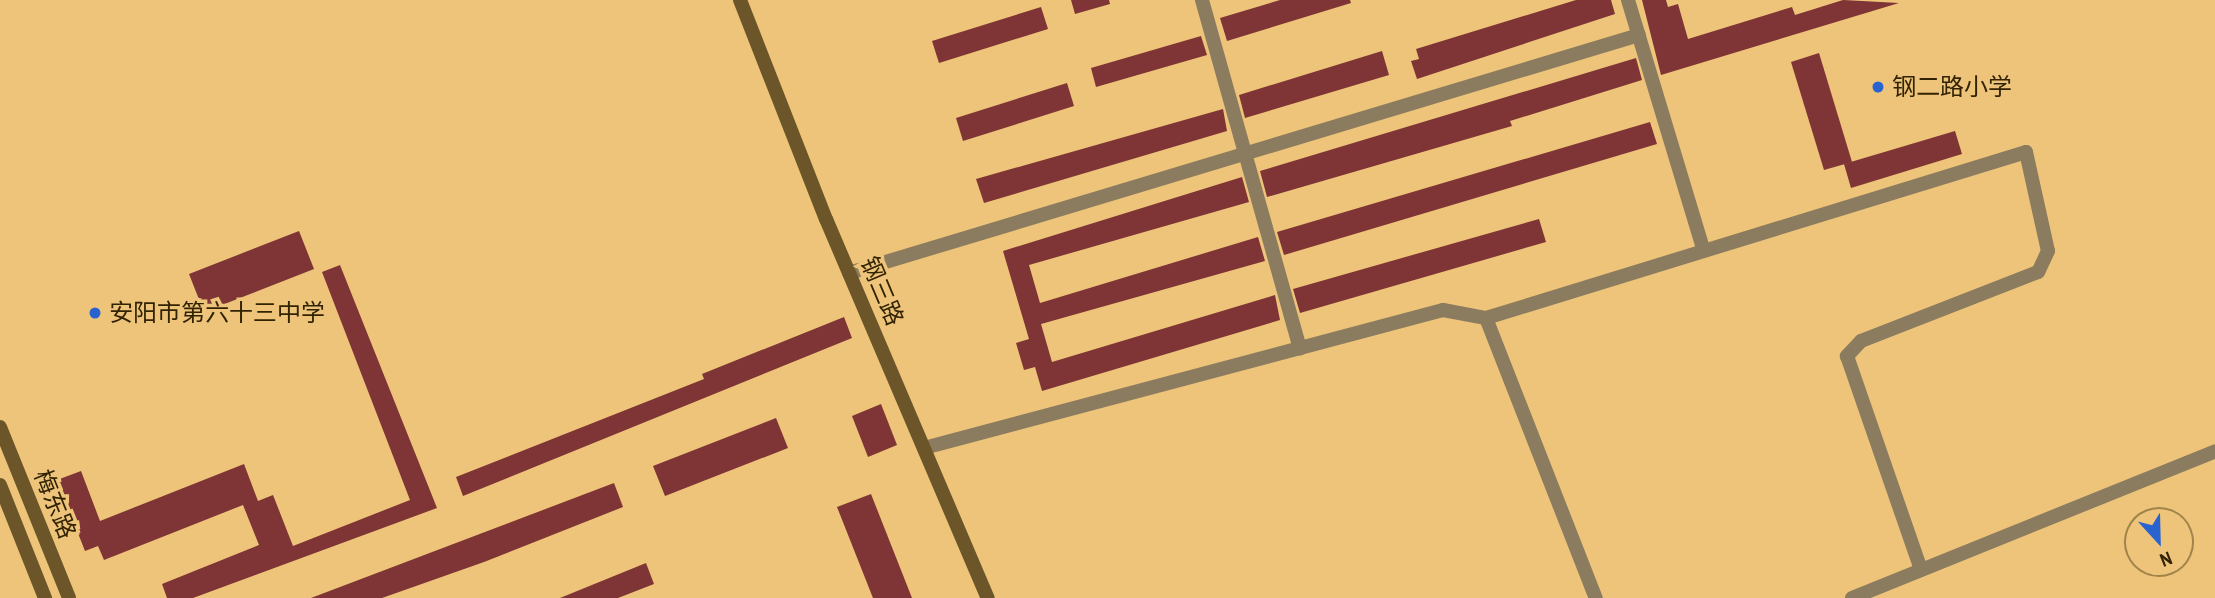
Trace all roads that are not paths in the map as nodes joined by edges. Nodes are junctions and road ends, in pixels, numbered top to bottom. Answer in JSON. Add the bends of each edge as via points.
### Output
{"nodes":[{"id":1,"x":740,"y":0,"type":"edge"},
{"id":2,"x":1202,"y":0,"type":"edge"},
{"id":3,"x":1628,"y":0,"type":"edge"},
{"id":4,"x":1639,"y":35,"type":"junction"},
{"id":5,"x":1245,"y":154,"type":"junction"},
{"id":6,"x":1704,"y":251,"type":"junction"},
{"id":7,"x":849,"y":273,"type":"junction"},
{"id":8,"x":1486,"y":318,"type":"junction"},
{"id":9,"x":1300,"y":348,"type":"junction"},
{"id":10,"x":0,"y":426,"type":"edge"},
{"id":11,"x":924,"y":448,"type":"junction"},
{"id":12,"x":2215,"y":451,"type":"edge"},
{"id":13,"x":0,"y":485,"type":"edge"},
{"id":14,"x":1921,"y":570,"type":"junction"},
{"id":15,"x":46,"y":598,"type":"edge"},
{"id":16,"x":69,"y":598,"type":"edge"},
{"id":17,"x":988,"y":598,"type":"edge"},
{"id":18,"x":1596,"y":598,"type":"edge"},
{"id":19,"x":1852,"y":598,"type":"edge"}],
"edges":[{"from":1,"to":7,"type":"street","name":"钢三路"},
{"from":2,"to":5,"type":"street"},
{"from":3,"to":4,"type":"street"},
{"from":4,"to":5,"type":"street"},
{"from":4,"to":6,"type":"street"},
{"from":5,"to":7,"type":"street"},
{"from":5,"to":9,"type":"street"},
{"from":6,"to":8,"type":"street"},
{"from":6,"to":14,"type":"street","via":[[2026,152],[2048,251],[2038,272],[1861,341],[1847,356]]},
{"from":7,"to":11,"type":"street","name":"钢三路"},
{"from":8,"to":9,"type":"street","via":[[1443,310]]},
{"from":8,"to":18,"type":"street"},
{"from":9,"to":11,"type":"street"},
{"from":10,"to":16,"type":"street","name":"梅东路"},
{"from":11,"to":17,"type":"street","name":"钢三路"},
{"from":12,"to":14,"type":"street"},
{"from":13,"to":15,"type":"street","name":"梅东路"},
{"from":14,"to":19,"type":"street"}]}
